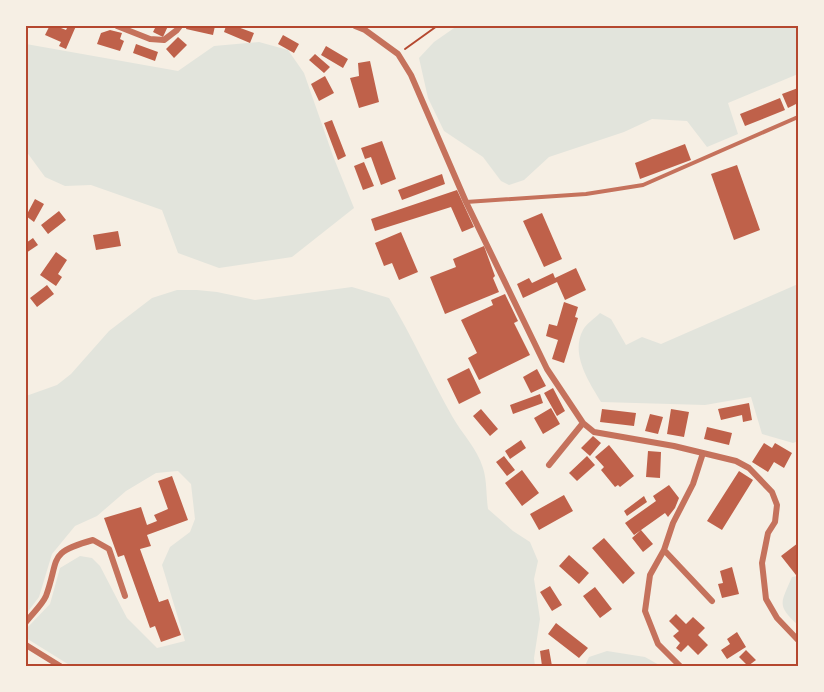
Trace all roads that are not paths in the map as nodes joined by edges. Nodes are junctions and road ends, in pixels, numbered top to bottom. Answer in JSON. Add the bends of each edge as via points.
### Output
{"nodes":[{"id":1,"x":117,"y":26,"type":"edge"},
{"id":2,"x":180,"y":26,"type":"edge"},
{"id":3,"x":355,"y":26,"type":"edge"},
{"id":4,"x":798,"y":117,"type":"edge"},
{"id":5,"x":466,"y":202,"type":"junction"},
{"id":6,"x":583,"y":423,"type":"junction"},
{"id":7,"x":703,"y":453,"type":"junction"},
{"id":8,"x":549,"y":465,"type":"dead end"},
{"id":9,"x":664,"y":550,"type":"junction"},
{"id":10,"x":125,"y":596,"type":"dead end"},
{"id":11,"x":712,"y":601,"type":"dead end"},
{"id":12,"x":26,"y":622,"type":"edge"},
{"id":13,"x":798,"y":640,"type":"edge"},
{"id":14,"x":26,"y":645,"type":"edge"},
{"id":15,"x":60,"y":666,"type":"edge"},
{"id":16,"x":680,"y":666,"type":"edge"}],
"edges":[{"from":1,"to":2,"type":"street","via":[[150,39],[164,40]]},
{"from":3,"to":5,"type":"street","via":[[398,54],[411,75]]},
{"from":4,"to":5,"type":"lane","via":[[643,185],[586,194]]},
{"from":5,"to":6,"type":"street","via":[[547,369]]},
{"from":6,"to":7,"type":"street","via":[[594,432]]},
{"from":6,"to":8,"type":"street"},
{"from":7,"to":9,"type":"street"},
{"from":7,"to":13,"type":"street","via":[[749,468],[772,492],[777,505],[762,563],[766,599],[777,618]]},
{"from":9,"to":11,"type":"street"},
{"from":9,"to":16,"type":"street","via":[[651,575],[645,611],[658,644]]},
{"from":10,"to":12,"type":"street","via":[[109,549],[93,540],[68,547],[58,556],[45,598]]},
{"from":14,"to":15,"type":"street"}]}
